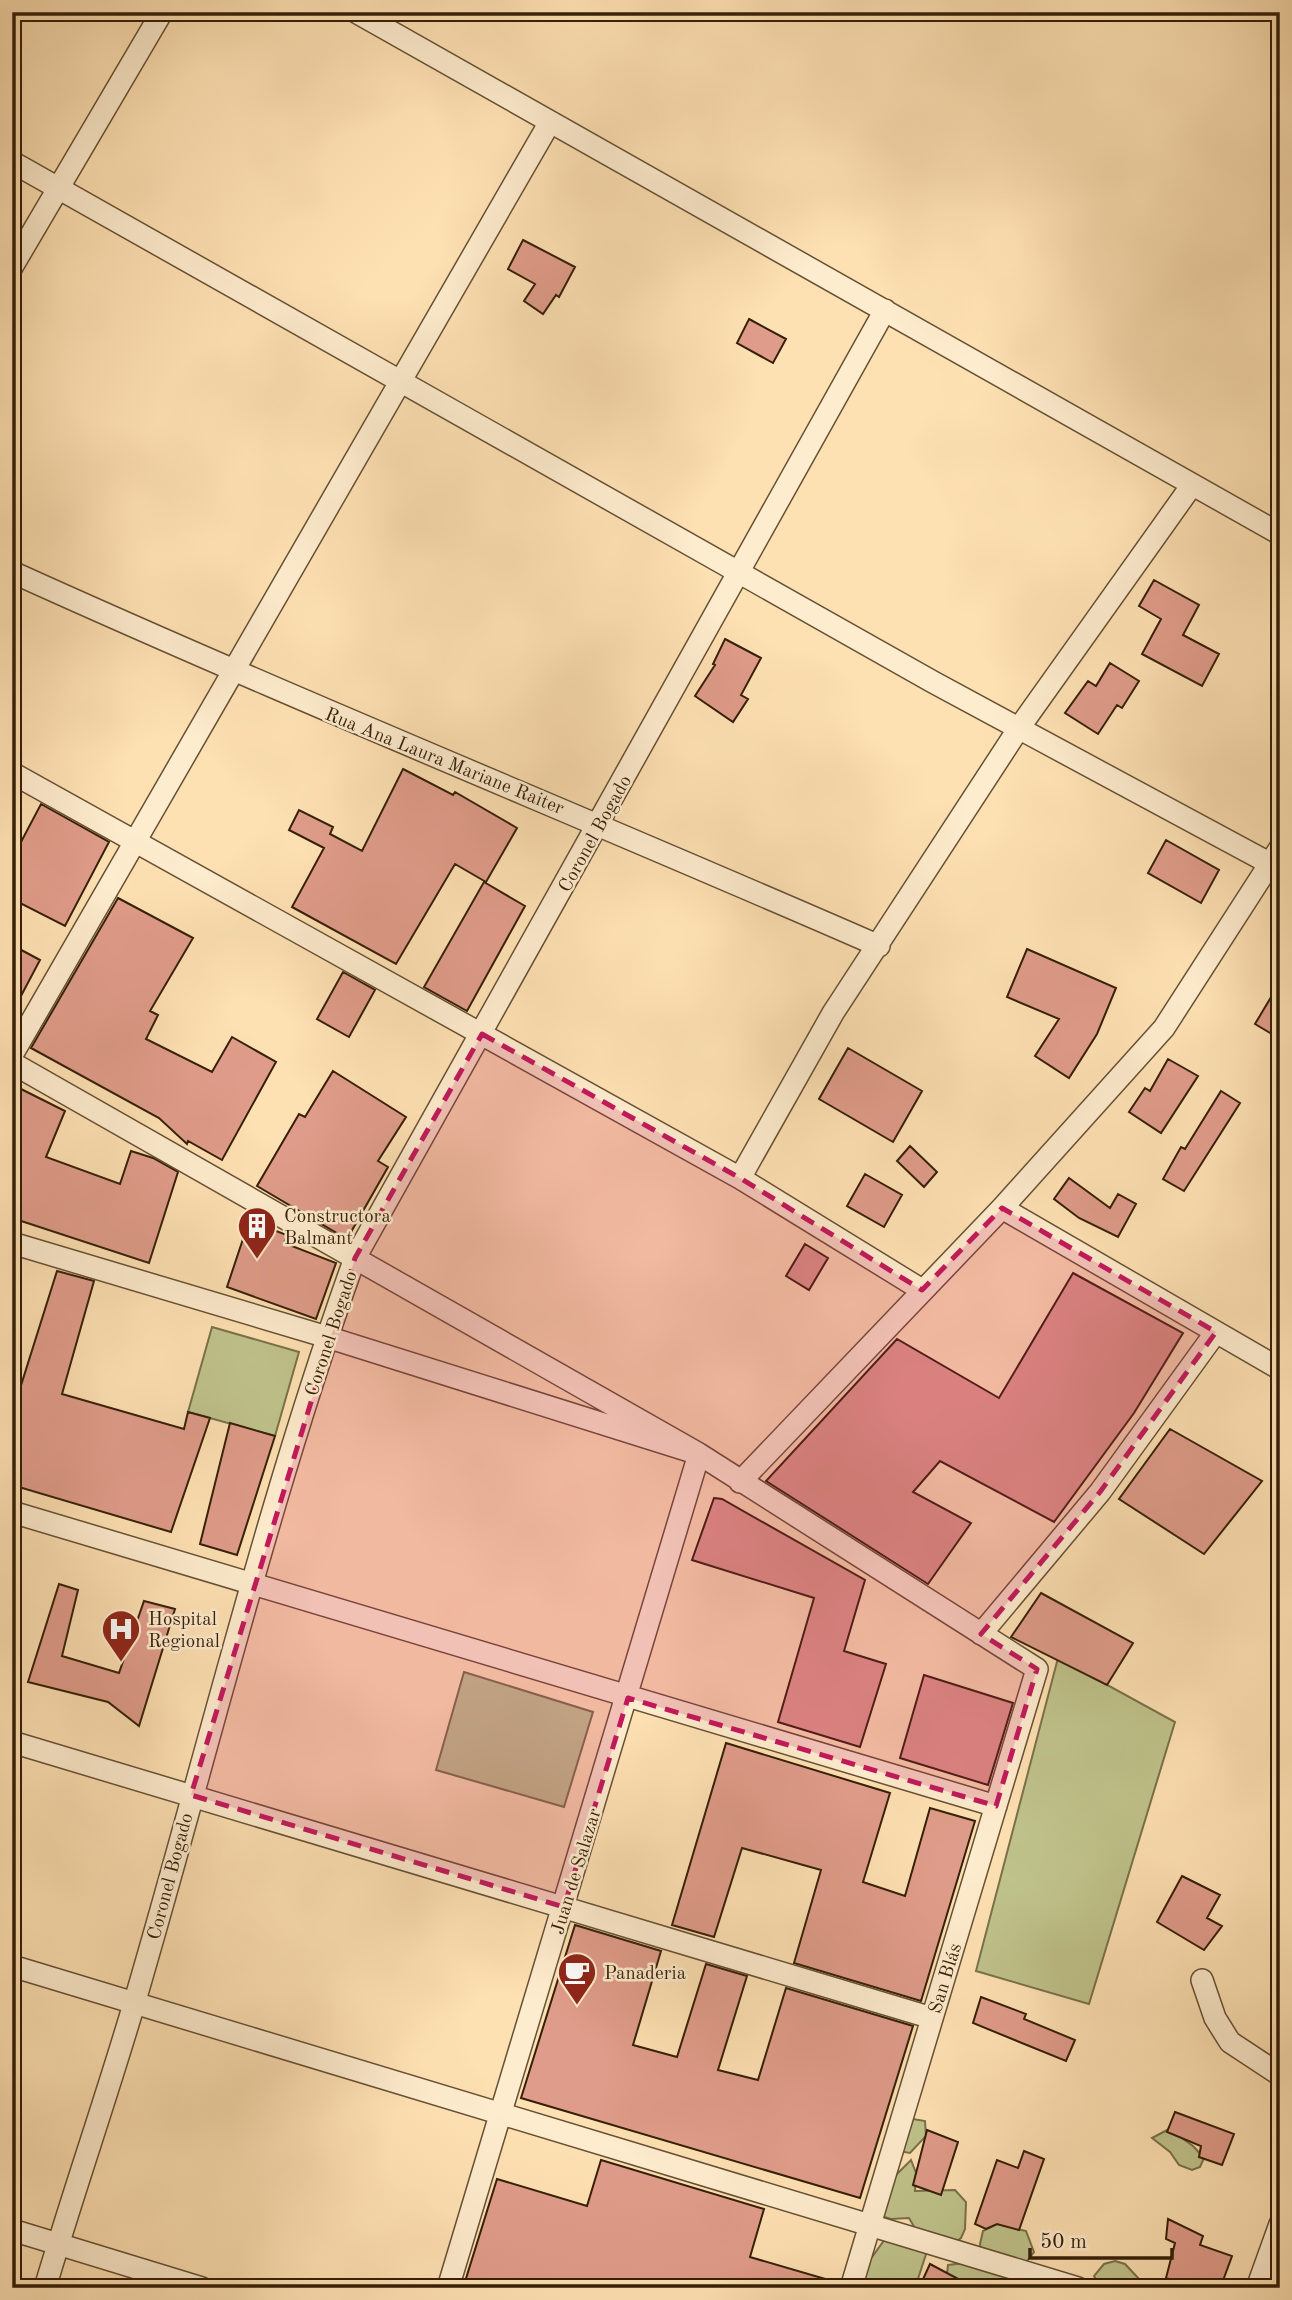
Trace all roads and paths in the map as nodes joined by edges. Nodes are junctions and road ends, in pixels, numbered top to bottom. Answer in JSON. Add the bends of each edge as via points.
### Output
{"nodes":[{"id":1,"x":162,"y":12,"type":"edge"},
{"id":2,"x":356,"y":12,"type":"edge"},
{"id":3,"x":550,"y":122,"type":"junction"},
{"id":4,"x":12,"y":162,"type":"edge"},
{"id":5,"x":58,"y":186,"type":"junction"},
{"id":6,"x":12,"y":267,"type":"edge"},
{"id":7,"x":885,"y":310,"type":"junction"},
{"id":8,"x":401,"y":380,"type":"junction"},
{"id":9,"x":1192,"y":485,"type":"junction"},
{"id":10,"x":1280,"y":534,"type":"edge"},
{"id":11,"x":12,"y":572,"type":"edge"},
{"id":12,"x":739,"y":572,"type":"junction"},
{"id":13,"x":233,"y":672,"type":"junction"},
{"id":14,"x":1019,"y":728,"type":"junction"},
{"id":15,"x":12,"y":773,"type":"edge"},
{"id":16,"x":600,"y":824,"type":"junction"},
{"id":17,"x":137,"y":842,"type":"junction"},
{"id":18,"x":1277,"y":860,"type":"edge"},
{"id":19,"x":879,"y":946,"type":"junction"},
{"id":20,"x":482,"y":1034,"type":"junction"},
{"id":21,"x":12,"y":1055,"type":"edge"},
{"id":22,"x":12,"y":1063,"type":"edge"},
{"id":23,"x":740,"y":1178,"type":"junction"},
{"id":24,"x":1002,"y":1208,"type":"junction"},
{"id":25,"x":12,"y":1243,"type":"edge"},
{"id":26,"x":355,"y":1258,"type":"junction"},
{"id":27,"x":922,"y":1290,"type":"junction"},
{"id":28,"x":1216,"y":1332,"type":"junction"},
{"id":29,"x":327,"y":1337,"type":"junction"},
{"id":30,"x":1280,"y":1369,"type":"edge"},
{"id":31,"x":699,"y":1454,"type":"junction"},
{"id":32,"x":740,"y":1482,"type":"junction"},
{"id":33,"x":12,"y":1512,"type":"edge"},
{"id":34,"x":253,"y":1585,"type":"junction"},
{"id":35,"x":981,"y":1634,"type":"junction"},
{"id":36,"x":628,"y":1698,"type":"junction"},
{"id":37,"x":12,"y":1741,"type":"edge"},
{"id":38,"x":191,"y":1795,"type":"junction"},
{"id":39,"x":996,"y":1806,"type":"junction"},
{"id":40,"x":564,"y":1907,"type":"junction"},
{"id":41,"x":12,"y":1966,"type":"edge"},
{"id":42,"x":1202,"y":1980,"type":"dead end"},
{"id":43,"x":134,"y":2004,"type":"junction"},
{"id":44,"x":932,"y":2018,"type":"junction"},
{"id":45,"x":1280,"y":2075,"type":"edge"},
{"id":46,"x":502,"y":2113,"type":"junction"},
{"id":47,"x":870,"y":2223,"type":"junction"},
{"id":48,"x":1280,"y":2224,"type":"edge"},
{"id":49,"x":12,"y":2230,"type":"edge"},
{"id":50,"x":58,"y":2244,"type":"junction"},
{"id":51,"x":45,"y":2288,"type":"edge"},
{"id":52,"x":202,"y":2288,"type":"edge"},
{"id":53,"x":448,"y":2288,"type":"edge"},
{"id":54,"x":850,"y":2288,"type":"edge"},
{"id":55,"x":1078,"y":2288,"type":"edge"},
{"id":56,"x":1257,"y":2288,"type":"edge"}],
"edges":[{"from":1,"to":5,"type":"street"},
{"from":2,"to":3,"type":"street"},
{"from":3,"to":7,"type":"street"},
{"from":3,"to":8,"type":"street"},
{"from":4,"to":5,"type":"street"},
{"from":5,"to":6,"type":"street"},
{"from":5,"to":8,"type":"street"},
{"from":7,"to":9,"type":"street"},
{"from":7,"to":12,"type":"street","name":"Coronel Bogado"},
{"from":8,"to":12,"type":"street"},
{"from":8,"to":13,"type":"street"},
{"from":9,"to":10,"type":"street"},
{"from":9,"to":14,"type":"street"},
{"from":11,"to":13,"type":"street","name":"Rua Ana Laura Mariane Raiter"},
{"from":12,"to":14,"type":"street"},
{"from":12,"to":16,"type":"street","name":"Coronel Bogado"},
{"from":13,"to":16,"type":"street","name":"Rua Ana Laura Mariane Raiter"},
{"from":13,"to":17,"type":"street"},
{"from":14,"to":18,"type":"street"},
{"from":14,"to":19,"type":"street"},
{"from":15,"to":17,"type":"street"},
{"from":16,"to":19,"type":"street","name":"Rua Ana Laura Mariane Raiter"},
{"from":16,"to":20,"type":"street","name":"Coronel Bogado"},
{"from":17,"to":20,"type":"street"},
{"from":17,"to":21,"type":"street"},
{"from":18,"to":24,"type":"street","via":[[1164,1028]]},
{"from":19,"to":23,"type":"street","via":[[834,1013]]},
{"from":20,"to":23,"type":"street"},
{"from":20,"to":26,"type":"street","name":"Coronel Bogado"},
{"from":22,"to":26,"type":"street"},
{"from":23,"to":27,"type":"street"},
{"from":24,"to":27,"type":"street"},
{"from":24,"to":28,"type":"street"},
{"from":25,"to":29,"type":"street"},
{"from":26,"to":29,"type":"street","name":"Coronel Bogado"},
{"from":26,"to":31,"type":"street"},
{"from":27,"to":32,"type":"street"},
{"from":28,"to":30,"type":"street"},
{"from":28,"to":35,"type":"street","via":[[1100,1492]]},
{"from":29,"to":31,"type":"street"},
{"from":29,"to":34,"type":"street","name":"Coronel Bogado"},
{"from":31,"to":32,"type":"street"},
{"from":31,"to":36,"type":"street","name":"Juan de Salazar"},
{"from":32,"to":35,"type":"street"},
{"from":33,"to":34,"type":"street"},
{"from":34,"to":36,"type":"street"},
{"from":34,"to":38,"type":"street","name":"Coronel Bogado"},
{"from":35,"to":39,"type":"street","name":"San Blás","via":[[1037,1669]]},
{"from":36,"to":39,"type":"street"},
{"from":36,"to":40,"type":"street","name":"Juan de Salazar"},
{"from":37,"to":38,"type":"street"},
{"from":38,"to":40,"type":"street"},
{"from":38,"to":43,"type":"street","name":"Coronel Bogado"},
{"from":39,"to":44,"type":"street","name":"San Blás"},
{"from":40,"to":44,"type":"street"},
{"from":40,"to":46,"type":"street","name":"Juan de Salazar"},
{"from":41,"to":43,"type":"street"},
{"from":42,"to":45,"type":"street","via":[[1215,2018],[1230,2042]]},
{"from":43,"to":46,"type":"street"},
{"from":43,"to":50,"type":"street","name":"Coronel Bogado"},
{"from":44,"to":47,"type":"street","name":"San Blás"},
{"from":46,"to":47,"type":"street"},
{"from":46,"to":53,"type":"street","name":"Juan de Salazar"},
{"from":47,"to":54,"type":"street","name":"San Blás"},
{"from":47,"to":55,"type":"street"},
{"from":48,"to":56,"type":"street"},
{"from":49,"to":50,"type":"street"},
{"from":50,"to":51,"type":"street","name":"Coronel Bogado"},
{"from":50,"to":52,"type":"street"}]}
